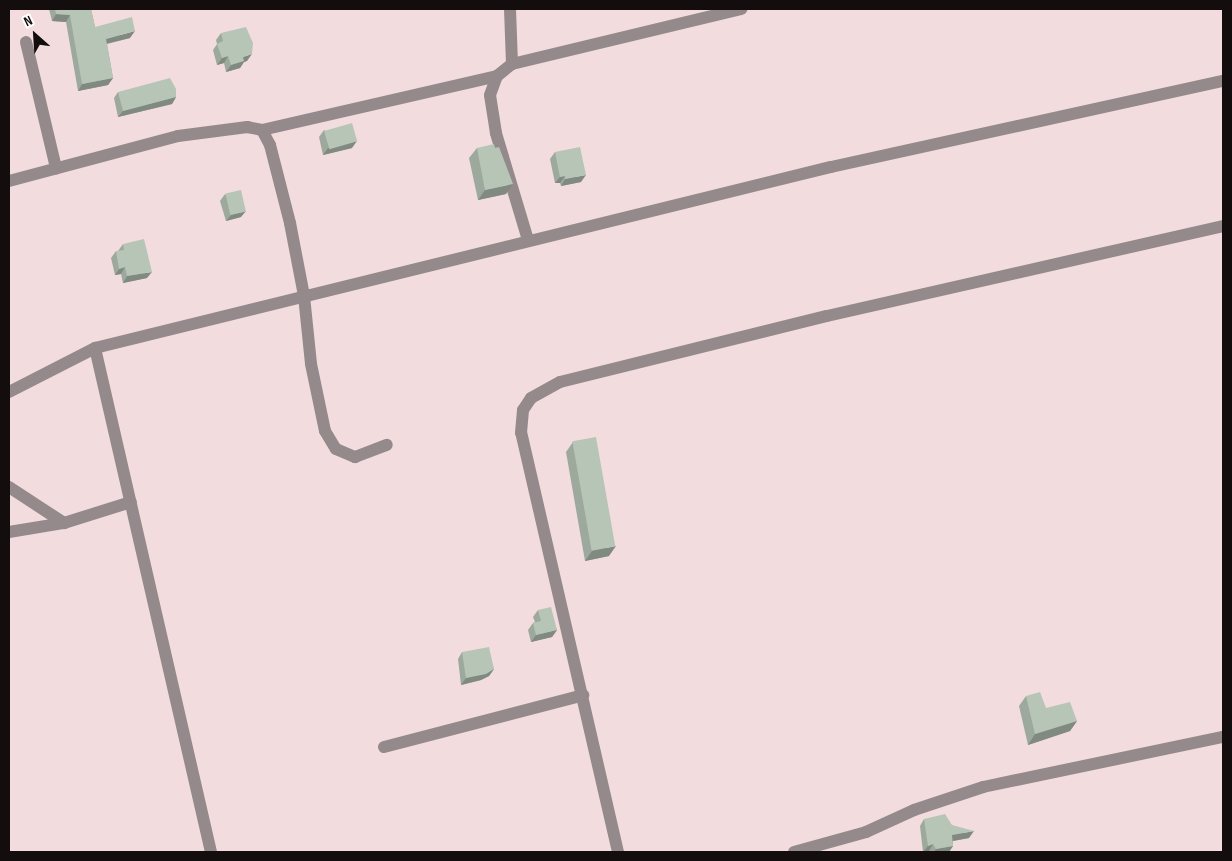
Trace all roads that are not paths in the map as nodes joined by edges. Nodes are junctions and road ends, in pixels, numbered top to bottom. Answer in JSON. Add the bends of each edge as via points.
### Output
{"nodes":[{"id":1,"x":510,"y":9,"type":"edge"},
{"id":2,"x":741,"y":9,"type":"edge"},
{"id":3,"x":26,"y":42,"type":"dead end"},
{"id":4,"x":512,"y":64,"type":"junction"},
{"id":5,"x":498,"y":76,"type":"junction"},
{"id":6,"x":1223,"y":81,"type":"edge"},
{"id":7,"x":262,"y":130,"type":"junction"},
{"id":8,"x":56,"y":168,"type":"junction"},
{"id":9,"x":9,"y":181,"type":"edge"},
{"id":10,"x":1223,"y":226,"type":"edge"},
{"id":11,"x":528,"y":240,"type":"junction"},
{"id":12,"x":304,"y":296,"type":"junction"},
{"id":13,"x":96,"y":348,"type":"junction"},
{"id":14,"x":9,"y":392,"type":"edge"},
{"id":15,"x":387,"y":445,"type":"dead end"},
{"id":16,"x":9,"y":487,"type":"edge"},
{"id":17,"x":131,"y":502,"type":"junction"},
{"id":18,"x":64,"y":523,"type":"junction"},
{"id":19,"x":9,"y":532,"type":"edge"},
{"id":20,"x":583,"y":695,"type":"junction"},
{"id":21,"x":1223,"y":737,"type":"edge"},
{"id":22,"x":384,"y":747,"type":"dead end"},
{"id":23,"x":211,"y":852,"type":"edge"},
{"id":24,"x":618,"y":852,"type":"edge"},
{"id":25,"x":794,"y":852,"type":"edge"}],
"edges":[{"from":1,"to":4,"type":"street"},
{"from":2,"to":4,"type":"street"},
{"from":3,"to":8,"type":"street"},
{"from":4,"to":5,"type":"street"},
{"from":5,"to":7,"type":"street"},
{"from":5,"to":11,"type":"street","via":[[490,95],[496,133]]},
{"from":6,"to":11,"type":"street","via":[[831,167]]},
{"from":7,"to":8,"type":"street","via":[[247,127],[178,136]]},
{"from":7,"to":12,"type":"street","via":[[270,145],[290,223]]},
{"from":8,"to":9,"type":"street"},
{"from":10,"to":20,"type":"street","via":[[560,382],[531,398],[523,410],[521,433]]},
{"from":11,"to":12,"type":"street"},
{"from":12,"to":13,"type":"street"},
{"from":12,"to":15,"type":"street","via":[[311,364],[325,431],[336,449],[355,457]]},
{"from":13,"to":14,"type":"street"},
{"from":13,"to":17,"type":"street"},
{"from":16,"to":18,"type":"street"},
{"from":17,"to":18,"type":"street"},
{"from":17,"to":23,"type":"street"},
{"from":18,"to":19,"type":"street"},
{"from":20,"to":22,"type":"street"},
{"from":20,"to":24,"type":"street"},
{"from":21,"to":25,"type":"street","via":[[983,787],[914,810],[866,832]]}]}
